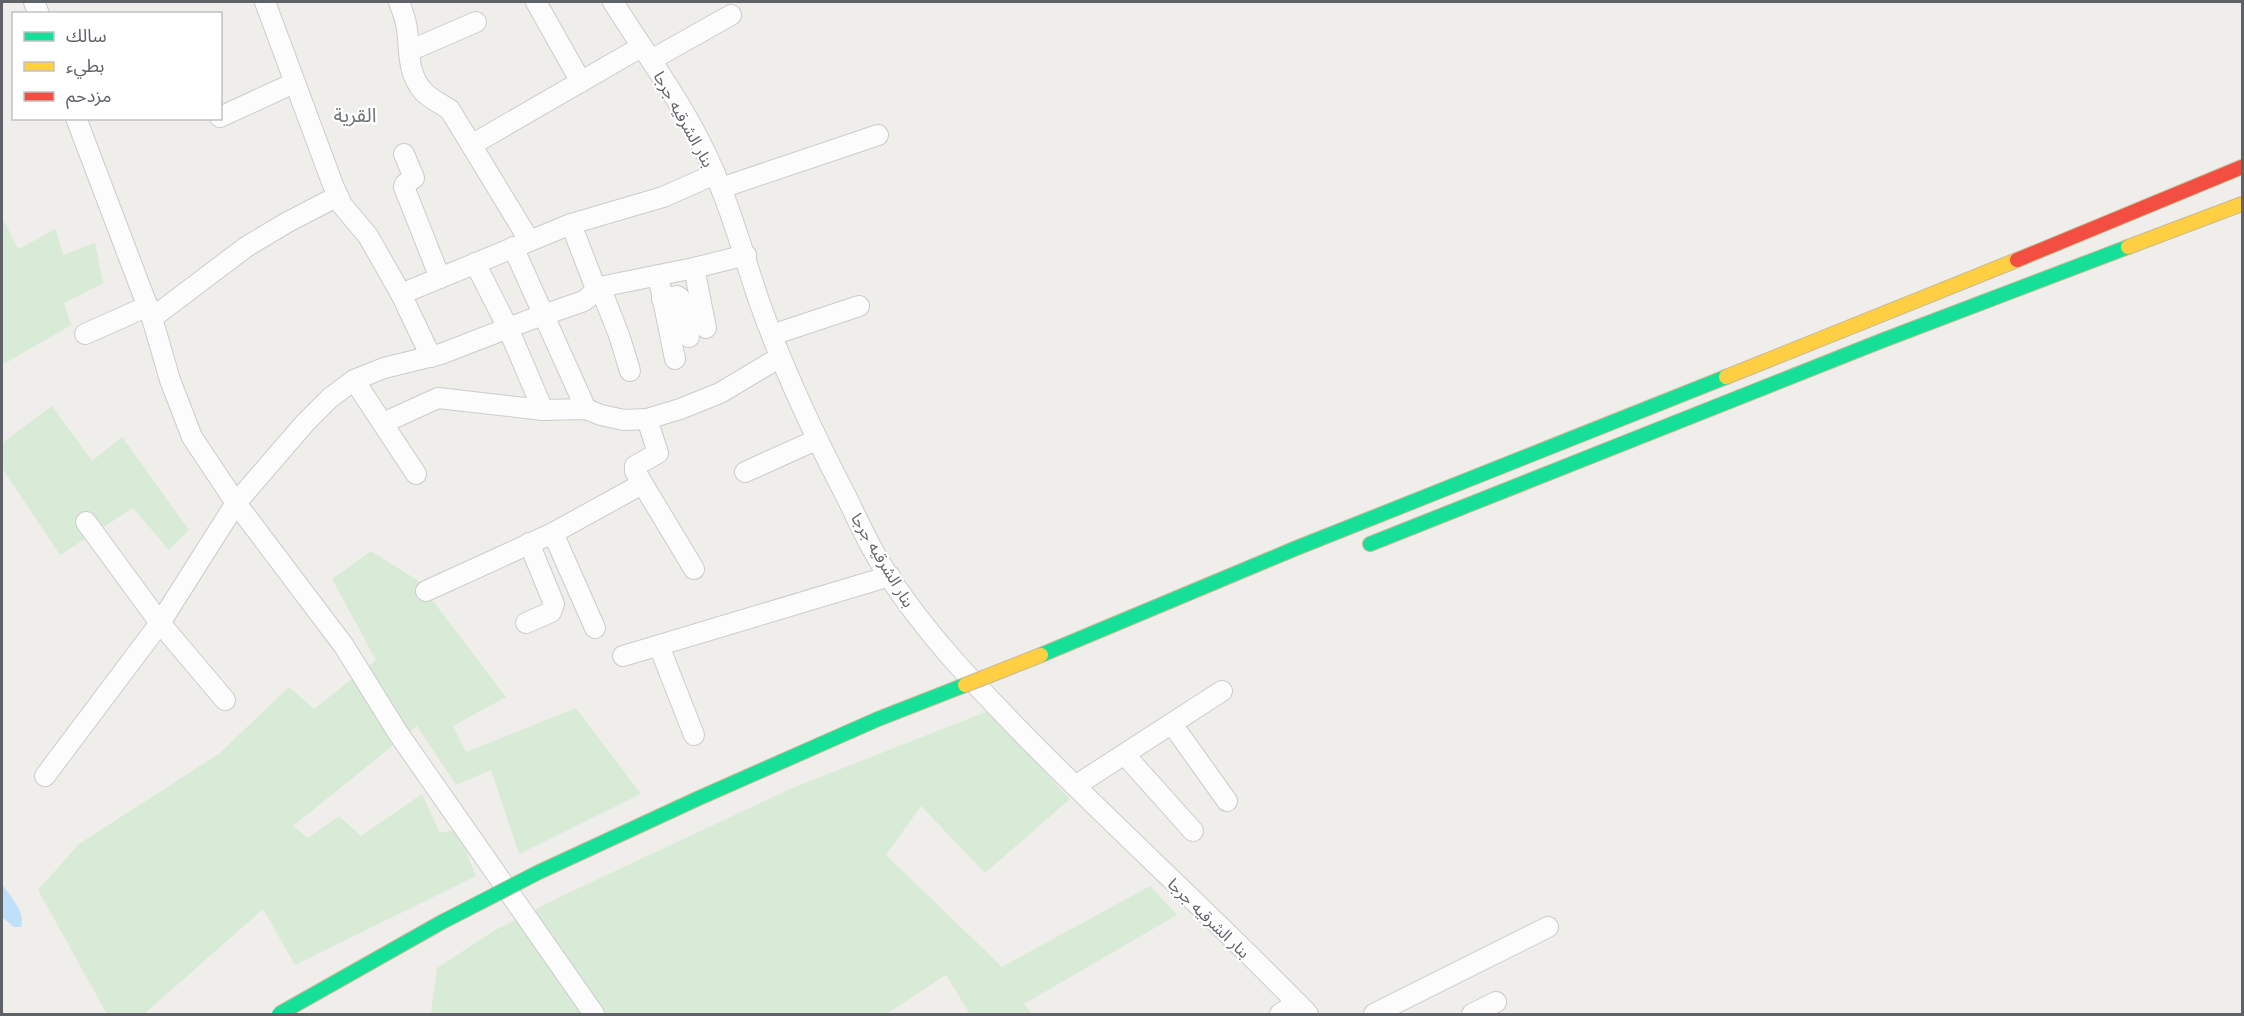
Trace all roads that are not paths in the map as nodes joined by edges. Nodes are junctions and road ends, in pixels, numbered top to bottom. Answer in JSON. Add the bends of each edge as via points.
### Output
{"nodes":[{"id":1,"x":265,"y":2,"type":"edge"},
{"id":2,"x":399,"y":2,"type":"edge"},
{"id":3,"x":536,"y":2,"type":"edge"},
{"id":4,"x":613,"y":2,"type":"edge"},
{"id":5,"x":731,"y":15,"type":"dead end"},
{"id":6,"x":476,"y":22,"type":"dead end"},
{"id":7,"x":409,"y":51,"type":"junction"},
{"id":8,"x":646,"y":54,"type":"junction"},
{"id":9,"x":581,"y":82,"type":"junction"},
{"id":10,"x":294,"y":83,"type":"junction"},
{"id":11,"x":222,"y":116,"type":"edge"},
{"id":12,"x":77,"y":120,"type":"edge"},
{"id":13,"x":878,"y":135,"type":"dead end"},
{"id":14,"x":473,"y":144,"type":"junction"},
{"id":15,"x":404,"y":153,"type":"dead end"},
{"id":16,"x":2242,"y":167,"type":"edge"},
{"id":17,"x":718,"y":181,"type":"junction"},
{"id":18,"x":338,"y":196,"type":"junction"},
{"id":19,"x":2242,"y":204,"type":"edge"},
{"id":20,"x":571,"y":224,"type":"junction"},
{"id":21,"x":521,"y":244,"type":"junction"},
{"id":22,"x":746,"y":255,"type":"junction"},
{"id":23,"x":475,"y":263,"type":"junction"},
{"id":24,"x":693,"y":268,"type":"junction"},
{"id":25,"x":658,"y":275,"type":"junction"},
{"id":26,"x":440,"y":278,"type":"junction"},
{"id":27,"x":598,"y":288,"type":"junction"},
{"id":28,"x":401,"y":294,"type":"junction"},
{"id":29,"x":662,"y":299,"type":"junction"},
{"id":30,"x":859,"y":306,"type":"dead end"},
{"id":31,"x":150,"y":312,"type":"junction"},
{"id":32,"x":544,"y":316,"type":"junction"},
{"id":33,"x":508,"y":328,"type":"junction"},
{"id":34,"x":85,"y":334,"type":"dead end"},
{"id":35,"x":772,"y":335,"type":"junction"},
{"id":36,"x":431,"y":357,"type":"junction"},
{"id":37,"x":780,"y":357,"type":"junction"},
{"id":38,"x":675,"y":359,"type":"dead end"},
{"id":39,"x":630,"y":371,"type":"dead end"},
{"id":40,"x":354,"y":380,"type":"junction"},
{"id":41,"x":586,"y":409,"type":"junction"},
{"id":42,"x":543,"y":410,"type":"junction"},
{"id":43,"x":646,"y":419,"type":"junction"},
{"id":44,"x":383,"y":423,"type":"junction"},
{"id":45,"x":816,"y":440,"type":"junction"},
{"id":46,"x":745,"y":472,"type":"dead end"},
{"id":47,"x":416,"y":474,"type":"dead end"},
{"id":48,"x":642,"y":484,"type":"junction"},
{"id":49,"x":236,"y":503,"type":"junction"},
{"id":50,"x":86,"y":522,"type":"dead end"},
{"id":51,"x":553,"y":533,"type":"junction"},
{"id":52,"x":529,"y":543,"type":"junction"},
{"id":53,"x":1360,"y":547,"type":"dead end"},
{"id":54,"x":694,"y":569,"type":"dead end"},
{"id":55,"x":890,"y":576,"type":"junction"},
{"id":56,"x":426,"y":591,"type":"dead end"},
{"id":57,"x":160,"y":623,"type":"junction"},
{"id":58,"x":526,"y":623,"type":"dead end"},
{"id":59,"x":595,"y":627,"type":"dead end"},
{"id":60,"x":659,"y":646,"type":"junction"},
{"id":61,"x":623,"y":656,"type":"dead end"},
{"id":62,"x":1222,"y":691,"type":"dead end"},
{"id":63,"x":1002,"y":693,"type":"dead end"},
{"id":64,"x":225,"y":700,"type":"dead end"},
{"id":65,"x":980,"y":702,"type":"dead end"},
{"id":66,"x":1172,"y":724,"type":"junction"},
{"id":67,"x":694,"y":735,"type":"dead end"},
{"id":68,"x":1125,"y":755,"type":"junction"},
{"id":69,"x":45,"y":776,"type":"dead end"},
{"id":70,"x":1075,"y":786,"type":"junction"},
{"id":71,"x":1227,"y":801,"type":"dead end"},
{"id":72,"x":1193,"y":831,"type":"dead end"},
{"id":73,"x":532,"y":899,"type":"dead end"},
{"id":74,"x":511,"y":910,"type":"dead end"},
{"id":75,"x":1548,"y":927,"type":"dead end"},
{"id":76,"x":1496,"y":1002,"type":"dead end"},
{"id":77,"x":1302,"y":1009,"type":"edge"},
{"id":78,"x":279,"y":1014,"type":"edge"},
{"id":79,"x":594,"y":1014,"type":"edge"},
{"id":80,"x":1280,"y":1014,"type":"edge"},
{"id":81,"x":1374,"y":1014,"type":"edge"},
{"id":82,"x":1472,"y":1014,"type":"edge"}],
"edges":[{"from":1,"to":10,"type":"street"},
{"from":2,"to":7,"type":"street","via":[[407,26]]},
{"from":3,"to":9,"type":"street"},
{"from":4,"to":8,"type":"street","name":"بنار الشرقيه جرجا"},
{"from":5,"to":8,"type":"street"},
{"from":6,"to":7,"type":"street"},
{"from":7,"to":14,"type":"street","via":[[413,76],[422,90],[450,110]]},
{"from":8,"to":9,"type":"street"},
{"from":8,"to":17,"type":"street","name":"بنار الشرقيه جرجا","via":[[706,153]]},
{"from":9,"to":14,"type":"street"},
{"from":10,"to":11,"type":"street"},
{"from":10,"to":18,"type":"street"},
{"from":12,"to":31,"type":"street"},
{"from":13,"to":17,"type":"street"},
{"from":14,"to":21,"type":"street"},
{"from":15,"to":26,"type":"street","via":[[414,178],[404,187]]},
{"from":16,"to":78,"type":"highway","bridge":true,"via":[[878,719],[539,872]]},
{"from":17,"to":20,"type":"street"},
{"from":17,"to":22,"type":"street","name":"بنار الشرقيه جرجا"},
{"from":18,"to":28,"type":"street","via":[[368,236]]},
{"from":18,"to":31,"type":"street","via":[[246,248],[203,282]]},
{"from":19,"to":53,"type":"highway","via":[[1881,341]]},
{"from":20,"to":21,"type":"street"},
{"from":20,"to":27,"type":"street"},
{"from":21,"to":23,"type":"street"},
{"from":21,"to":32,"type":"street"},
{"from":22,"to":24,"type":"street"},
{"from":22,"to":35,"type":"street","name":"بنار الشرقيه جرجا"},
{"from":23,"to":26,"type":"street"},
{"from":23,"to":33,"type":"street"},
{"from":24,"to":25,"type":"street"},
{"from":24,"to":29,"type":"street","via":[[698,333],[680,298]]},
{"from":25,"to":27,"type":"street"},
{"from":25,"to":29,"type":"street"},
{"from":26,"to":28,"type":"street"},
{"from":27,"to":32,"type":"street","via":[[584,301]]},
{"from":27,"to":39,"type":"street"},
{"from":28,"to":36,"type":"street"},
{"from":29,"to":38,"type":"street"},
{"from":30,"to":35,"type":"street"},
{"from":31,"to":34,"type":"street"},
{"from":31,"to":49,"type":"street","via":[[192,437]]},
{"from":32,"to":33,"type":"street"},
{"from":32,"to":41,"type":"street"},
{"from":33,"to":36,"type":"street"},
{"from":33,"to":42,"type":"street"},
{"from":35,"to":37,"type":"street","name":"بنار الشرقيه جرجا"},
{"from":36,"to":40,"type":"street"},
{"from":37,"to":43,"type":"street","via":[[720,393]]},
{"from":37,"to":45,"type":"street","name":"بنار الشرقيه جرجا"},
{"from":40,"to":44,"type":"street"},
{"from":40,"to":49,"type":"street","via":[[305,423]]},
{"from":41,"to":42,"type":"street"},
{"from":41,"to":43,"type":"street","via":[[624,420]]},
{"from":42,"to":44,"type":"street","via":[[438,398]]},
{"from":43,"to":48,"type":"street","via":[[658,453],[635,466]]},
{"from":44,"to":47,"type":"street"},
{"from":45,"to":46,"type":"street"},
{"from":45,"to":55,"type":"street","name":"بنار الشرقيه جرجا"},
{"from":48,"to":51,"type":"street"},
{"from":48,"to":54,"type":"street"},
{"from":49,"to":57,"type":"street"},
{"from":49,"to":79,"type":"street","via":[[344,646],[398,734]]},
{"from":50,"to":57,"type":"street"},
{"from":51,"to":52,"type":"street"},
{"from":51,"to":59,"type":"street"},
{"from":52,"to":56,"type":"street"},
{"from":52,"to":58,"type":"street","via":[[554,604],[551,612]]},
{"from":55,"to":60,"type":"street"},
{"from":55,"to":70,"type":"street","name":"بنار الشرقيه جرجا","via":[[937,644]]},
{"from":57,"to":64,"type":"street"},
{"from":57,"to":69,"type":"street"},
{"from":60,"to":61,"type":"street"},
{"from":60,"to":67,"type":"street"},
{"from":62,"to":66,"type":"street"},
{"from":63,"to":65,"type":"highway"},
{"from":66,"to":68,"type":"street"},
{"from":66,"to":71,"type":"street"},
{"from":68,"to":70,"type":"street"},
{"from":68,"to":72,"type":"street"},
{"from":70,"to":77,"type":"street","name":"بنار الشرقيه جرجا"},
{"from":73,"to":74,"type":"highway"},
{"from":75,"to":81,"type":"street"},
{"from":76,"to":82,"type":"street"},
{"from":77,"to":80,"type":"street"}]}
